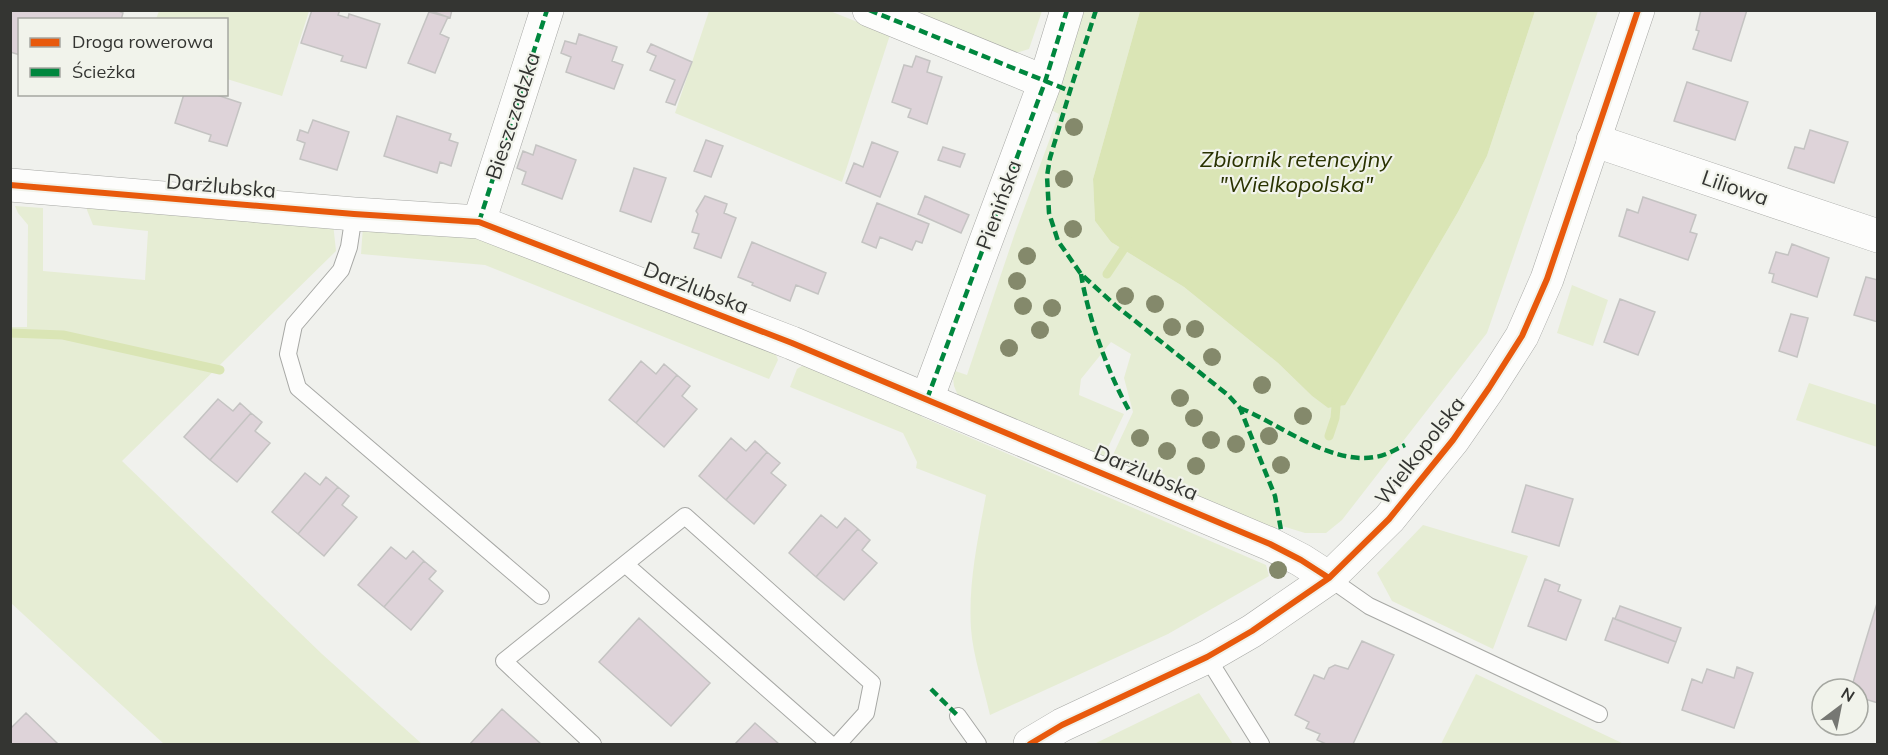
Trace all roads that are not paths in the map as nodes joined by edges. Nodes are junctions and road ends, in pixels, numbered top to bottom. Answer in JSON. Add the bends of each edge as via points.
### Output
{"nodes":[{"id":1,"x":547,"y":10,"type":"edge"},
{"id":2,"x":868,"y":10,"type":"edge"},
{"id":3,"x":1067,"y":10,"type":"edge"},
{"id":4,"x":1638,"y":10,"type":"edge"},
{"id":5,"x":1045,"y":82,"type":"junction"},
{"id":6,"x":1593,"y":140,"type":"junction"},
{"id":7,"x":10,"y":185,"type":"edge"},
{"id":8,"x":354,"y":214,"type":"junction"},
{"id":9,"x":479,"y":222,"type":"junction"},
{"id":10,"x":1878,"y":236,"type":"edge"},
{"id":11,"x":927,"y":399,"type":"junction"},
{"id":12,"x":625,"y":564,"type":"junction"},
{"id":13,"x":1329,"y":578,"type":"junction"},
{"id":14,"x":541,"y":596,"type":"dead end"},
{"id":15,"x":1207,"y":657,"type":"junction"},
{"id":16,"x":1599,"y":714,"type":"dead end"},
{"id":17,"x":958,"y":716,"type":"dead end"},
{"id":18,"x":593,"y":744,"type":"edge"},
{"id":19,"x":830,"y":744,"type":"edge"},
{"id":20,"x":838,"y":744,"type":"edge"},
{"id":21,"x":978,"y":744,"type":"edge"},
{"id":22,"x":1030,"y":744,"type":"edge"},
{"id":23,"x":1261,"y":744,"type":"edge"}],
"edges":[{"from":1,"to":9,"type":"street","name":"Bieszczadzka"},
{"from":2,"to":5,"type":"street"},
{"from":3,"to":5,"type":"street","name":"Pienińska"},
{"from":4,"to":6,"type":"street","name":"Wielkopolska"},
{"from":5,"to":11,"type":"street","name":"Pienińska"},
{"from":6,"to":10,"type":"street","name":"Liliowa"},
{"from":6,"to":13,"type":"street","name":"Wielkopolska","via":[[1547,279],[1522,336],[1453,440],[1389,519]]},
{"from":7,"to":8,"type":"street","name":"Darżlubska"},
{"from":8,"to":9,"type":"street","name":"Darżlubska"},
{"from":8,"to":14,"type":"lane","via":[[341,270],[294,325],[288,354],[298,388]]},
{"from":9,"to":11,"type":"street","name":"Darżlubska"},
{"from":11,"to":13,"type":"street","name":"Darżlubska","via":[[1270,544]]},
{"from":12,"to":18,"type":"lane","via":[[504,661]]},
{"from":12,"to":19,"type":"lane"},
{"from":12,"to":20,"type":"lane","via":[[686,516],[872,683],[866,712]]},
{"from":13,"to":15,"type":"street","name":"Wielkopolska"},
{"from":13,"to":16,"type":"lane","via":[[1369,606]]},
{"from":15,"to":22,"type":"street","name":"Wielkopolska"},
{"from":15,"to":23,"type":"lane"},
{"from":17,"to":21,"type":"lane"}]}
